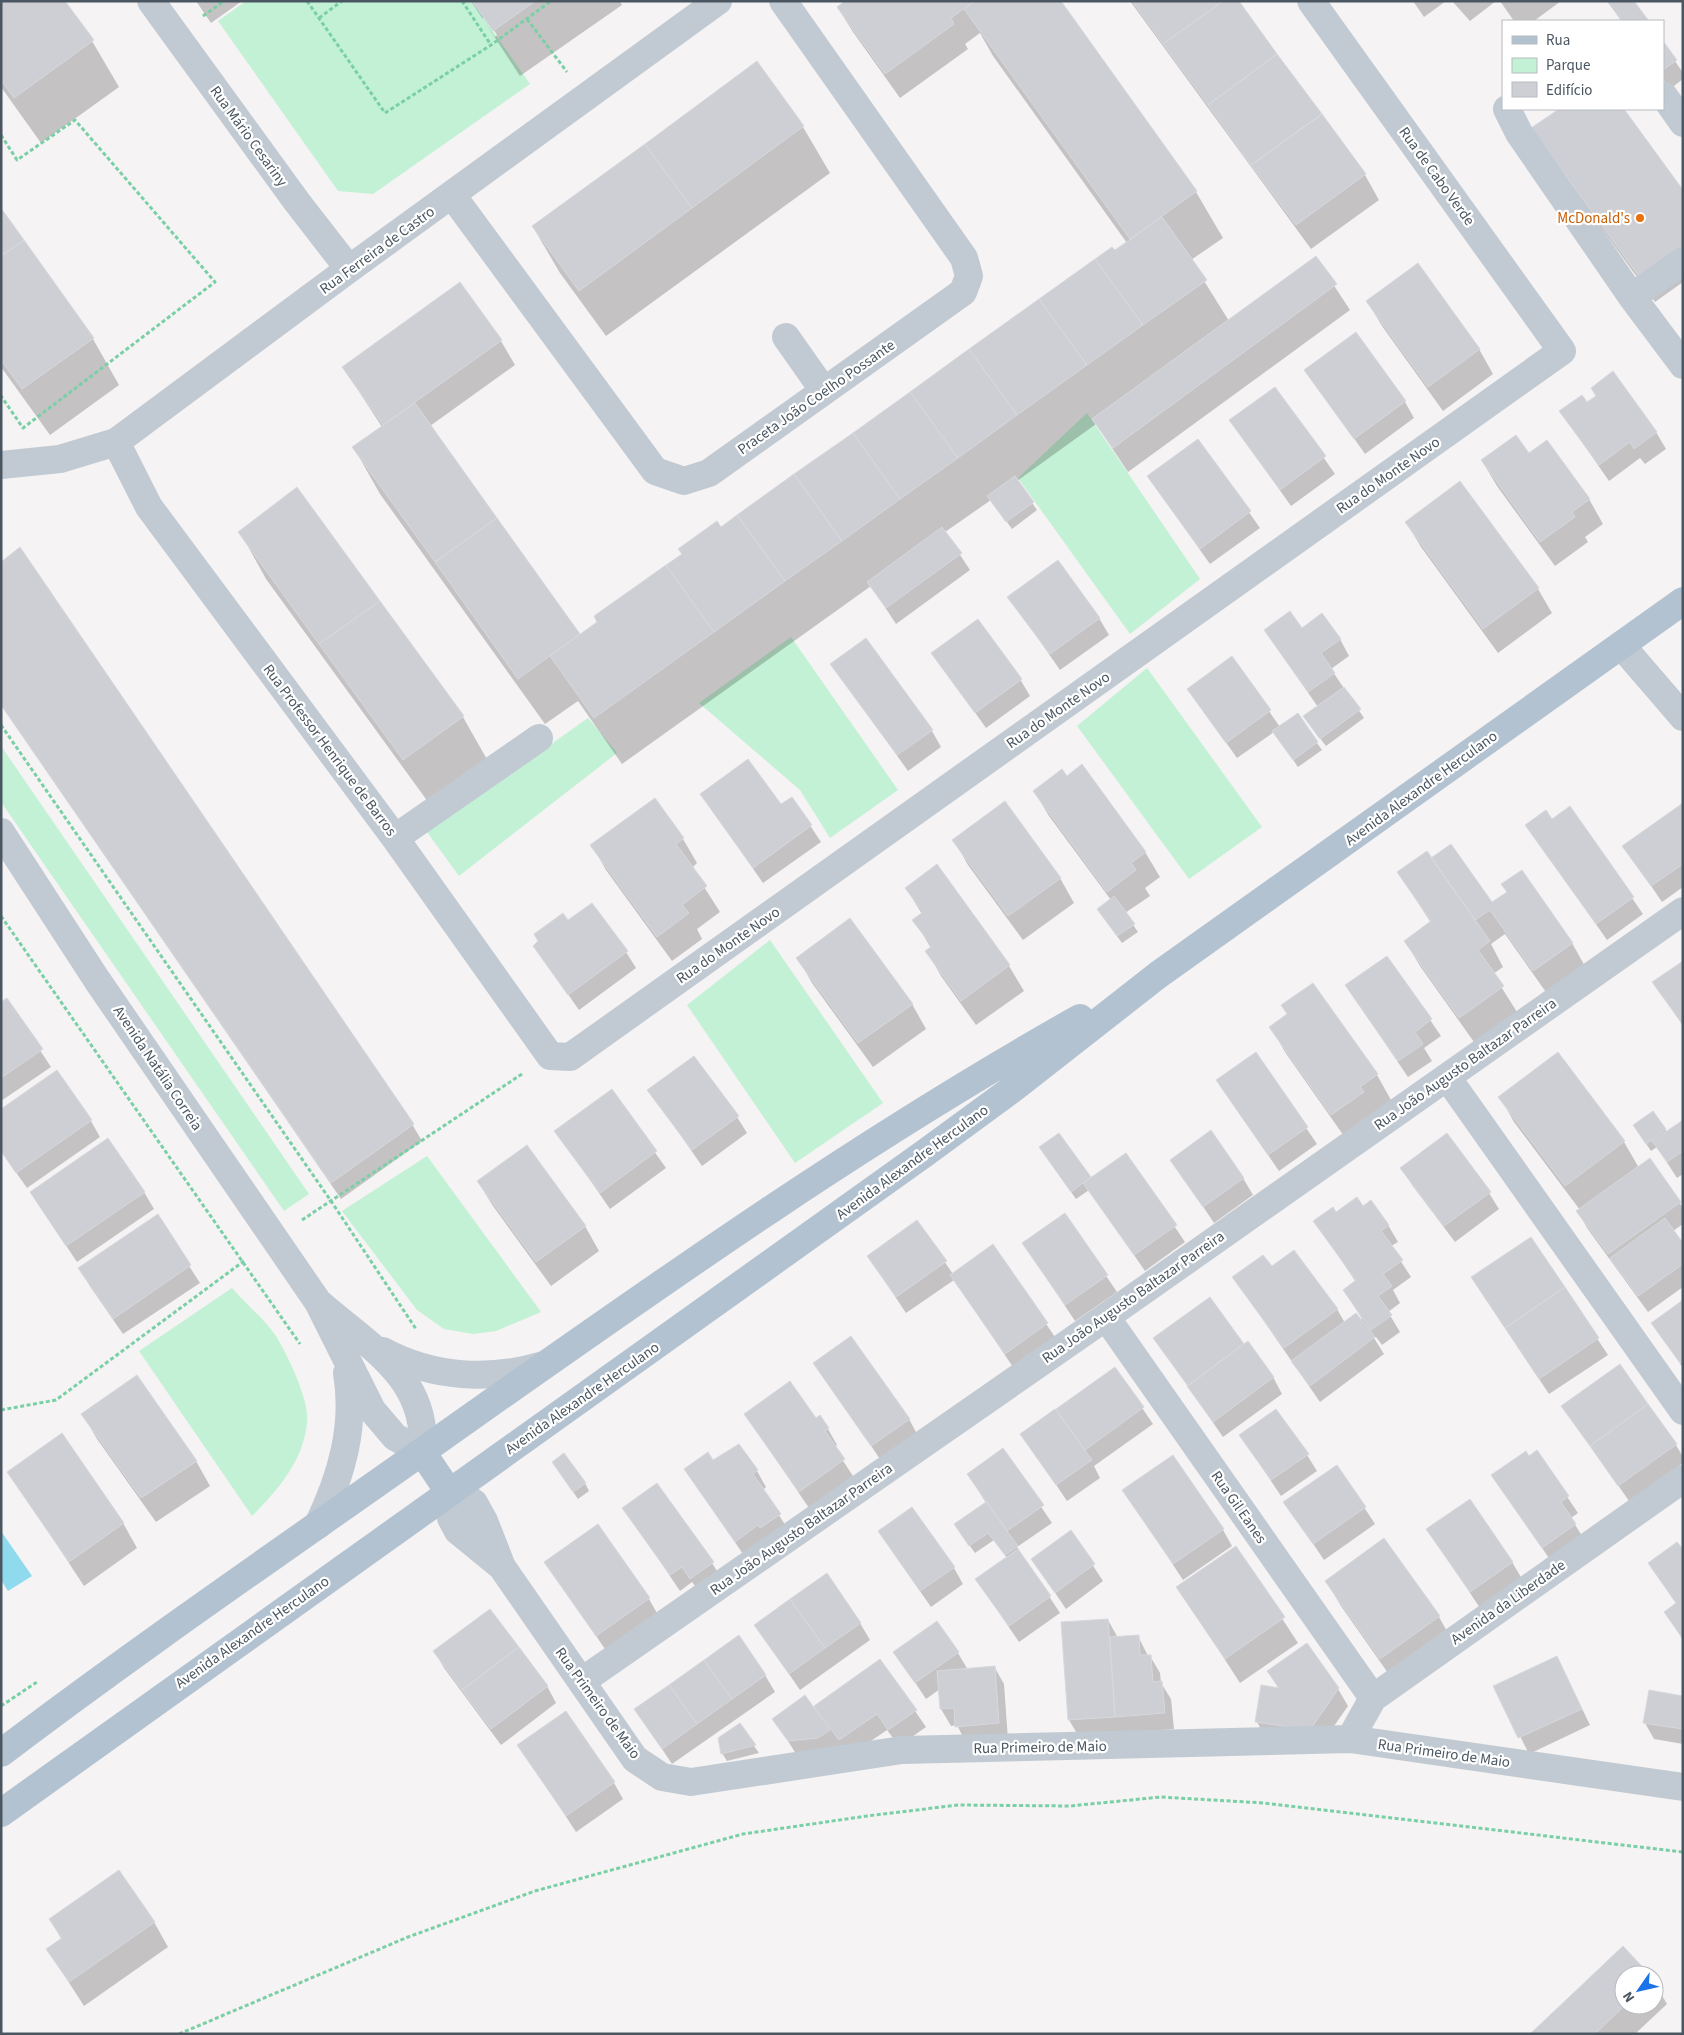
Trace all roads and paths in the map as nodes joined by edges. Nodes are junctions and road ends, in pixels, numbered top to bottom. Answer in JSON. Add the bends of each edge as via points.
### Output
{"nodes":[{"id":1,"x":151,"y":1,"type":"edge"},
{"id":2,"x":307,"y":1,"type":"edge"},
{"id":3,"x":342,"y":1,"type":"edge"},
{"id":4,"x":462,"y":1,"type":"edge"},
{"id":5,"x":551,"y":1,"type":"edge"},
{"id":6,"x":783,"y":1,"type":"edge"},
{"id":7,"x":1311,"y":1,"type":"edge"},
{"id":8,"x":716,"y":2,"type":"edge"},
{"id":9,"x":318,"y":18,"type":"junction"},
{"id":10,"x":527,"y":19,"type":"junction"},
{"id":11,"x":491,"y":45,"type":"junction"},
{"id":12,"x":1670,"y":95,"type":"edge"},
{"id":13,"x":586,"y":97,"type":"junction"},
{"id":14,"x":1508,"y":110,"type":"edge"},
{"id":15,"x":1683,"y":123,"type":"edge"},
{"id":16,"x":1,"y":135,"type":"edge"},
{"id":17,"x":452,"y":196,"type":"junction"},
{"id":18,"x":1683,"y":261,"type":"edge"},
{"id":19,"x":349,"y":269,"type":"junction"},
{"id":20,"x":1632,"y":297,"type":"junction"},
{"id":21,"x":786,"y":337,"type":"dead end"},
{"id":22,"x":1562,"y":350,"type":"joint"},
{"id":23,"x":1683,"y":365,"type":"edge"},
{"id":24,"x":824,"y":391,"type":"junction"},
{"id":25,"x":1,"y":396,"type":"edge"},
{"id":26,"x":116,"y":442,"type":"junction"},
{"id":27,"x":11,"y":465,"type":"edge"},
{"id":28,"x":1683,"y":601,"type":"edge"},
{"id":29,"x":1621,"y":645,"type":"junction"},
{"id":30,"x":1683,"y":717,"type":"edge"},
{"id":31,"x":1,"y":725,"type":"edge"},
{"id":32,"x":539,"y":738,"type":"dead end"},
{"id":33,"x":1,"y":832,"type":"edge"},
{"id":34,"x":395,"y":838,"type":"junction"},
{"id":35,"x":1683,"y":911,"type":"edge"},
{"id":36,"x":1,"y":916,"type":"edge"},
{"id":37,"x":1158,"y":976,"type":"junction"},
{"id":38,"x":550,"y":1056,"type":"joint"},
{"id":39,"x":1447,"y":1077,"type":"junction"},
{"id":40,"x":318,"y":1302,"type":"junction"},
{"id":41,"x":1106,"y":1317,"type":"junction"},
{"id":42,"x":418,"y":1332,"type":"dead end"},
{"id":43,"x":338,"y":1340,"type":"junction"},
{"id":44,"x":369,"y":1343,"type":"junction"},
{"id":45,"x":303,"y":1348,"type":"dead end"},
{"id":46,"x":544,"y":1365,"type":"junction"},
{"id":47,"x":1683,"y":1411,"type":"edge"},
{"id":48,"x":422,"y":1452,"type":"junction"},
{"id":49,"x":1683,"y":1479,"type":"edge"},
{"id":50,"x":449,"y":1492,"type":"junction"},
{"id":51,"x":318,"y":1525,"type":"junction"},
{"id":52,"x":42,"y":1678,"type":"dead end"},
{"id":53,"x":582,"y":1681,"type":"junction"},
{"id":54,"x":1373,"y":1698,"type":"junction"},
{"id":55,"x":1,"y":1706,"type":"edge"},
{"id":56,"x":1350,"y":1739,"type":"junction"},
{"id":57,"x":1,"y":1753,"type":"edge"},
{"id":58,"x":1683,"y":1787,"type":"edge"},
{"id":59,"x":1,"y":1813,"type":"edge"},
{"id":60,"x":1683,"y":1852,"type":"edge"},
{"id":61,"x":179,"y":2034,"type":"edge"}],
"edges":[{"from":1,"to":19,"type":"street","name":"Rua Mário Cesariny"},
{"from":2,"to":9,"type":"path"},
{"from":3,"to":9,"type":"path"},
{"from":4,"to":11,"type":"path"},
{"from":5,"to":10,"type":"path"},
{"from":6,"to":24,"type":"street","name":"Praceta João Coelho Possante","via":[[964,258],[969,276],[963,292]]},
{"from":7,"to":22,"type":"street","name":"Rua de Cabo Verde"},
{"from":8,"to":13,"type":"street","name":"Rua Ferreira de Castro"},
{"from":9,"to":11,"type":"path","via":[[385,114]]},
{"from":10,"to":11,"type":"path"},
{"from":10,"to":13,"type":"path"},
{"from":12,"to":15,"type":"street"},
{"from":13,"to":17,"type":"street","name":"Rua Ferreira de Castro"},
{"from":14,"to":20,"type":"street","via":[[1519,133]]},
{"from":16,"to":25,"type":"path","via":[[17,160],[75,120],[215,282],[23,428]]},
{"from":17,"to":19,"type":"street","name":"Rua Ferreira de Castro"},
{"from":17,"to":24,"type":"street","name":"Praceta João Coelho Possante","via":[[655,470],[684,481],[709,473]]},
{"from":18,"to":20,"type":"street"},
{"from":19,"to":26,"type":"street","name":"Rua Ferreira de Castro"},
{"from":20,"to":23,"type":"street"},
{"from":21,"to":24,"type":"street"},
{"from":22,"to":38,"type":"street","name":"Rua do Monte Novo","via":[[570,1057]]},
{"from":26,"to":27,"type":"street","name":"Rua Ferreira de Castro","via":[[60,459]]},
{"from":26,"to":34,"type":"street","name":"Rua Professor Henrique de Barros","via":[[149,507]]},
{"from":28,"to":29,"type":"main road","name":"Avenida Alexandre Herculano"},
{"from":29,"to":30,"type":"street"},
{"from":29,"to":37,"type":"main road","name":"Avenida Alexandre Herculano"},
{"from":31,"to":42,"type":"path"},
{"from":32,"to":34,"type":"street"},
{"from":33,"to":40,"type":"street","name":"Avenida Natália Correia","via":[[97,980]]},
{"from":34,"to":38,"type":"street","name":"Rua Professor Henrique de Barros"},
{"from":35,"to":39,"type":"street","name":"Rua João Augusto Baltazar Parreira"},
{"from":36,"to":45,"type":"path"},
{"from":37,"to":46,"type":"main road","name":"Avenida Alexandre Herculano","via":[[1030,1046],[906,1123],[644,1295]]},
{"from":37,"to":50,"type":"main road","name":"Avenida Alexandre Herculano","via":[[961,1128]]},
{"from":39,"to":41,"type":"street","name":"Rua João Augusto Baltazar Parreira"},
{"from":39,"to":47,"type":"street"},
{"from":40,"to":43,"type":"street","name":"Avenida Natália Correia"},
{"from":40,"to":44,"type":"street","name":"Avenida Natália Correia"},
{"from":41,"to":53,"type":"street","name":"Rua João Augusto Baltazar Parreira"},
{"from":41,"to":54,"type":"street","name":"Rua Gil Eanes"},
{"from":43,"to":48,"type":"street","name":"Avenida Natália Correia","via":[[362,1391],[383,1425],[395,1438]]},
{"from":43,"to":51,"type":"street","name":"Avenida Natália Correia","via":[[350,1390],[349,1430],[342,1468]]},
{"from":44,"to":46,"type":"street","name":"Avenida Natália Correia","via":[[406,1362],[445,1373],[494,1375]]},
{"from":44,"to":48,"type":"street","name":"Avenida Natália Correia","via":[[390,1363],[414,1399],[422,1425]]},
{"from":46,"to":48,"type":"main road","name":"Avenida Alexandre Herculano"},
{"from":48,"to":50,"type":"main road"},
{"from":48,"to":51,"type":"main road","name":"Avenida Alexandre Herculano"},
{"from":49,"to":54,"type":"street","name":"Avenida da Liberdade"},
{"from":50,"to":53,"type":"street","name":"Rua Primeiro de Maio","via":[[461,1494],[474,1504],[502,1567]]},
{"from":50,"to":59,"type":"main road","name":"Avenida Alexandre Herculano"},
{"from":51,"to":57,"type":"main road","name":"Avenida Alexandre Herculano"},
{"from":52,"to":55,"type":"path"},
{"from":53,"to":56,"type":"street","name":"Rua Primeiro de Maio","via":[[635,1759],[662,1777],[691,1782],[902,1750]]},
{"from":54,"to":56,"type":"street","name":"Avenida da Liberdade"},
{"from":56,"to":58,"type":"street","name":"Rua Primeiro de Maio"},
{"from":60,"to":61,"type":"path","via":[[1264,1803],[1161,1797],[1070,1806],[958,1805],[743,1834],[626,1864],[535,1891],[408,1937]]}]}
